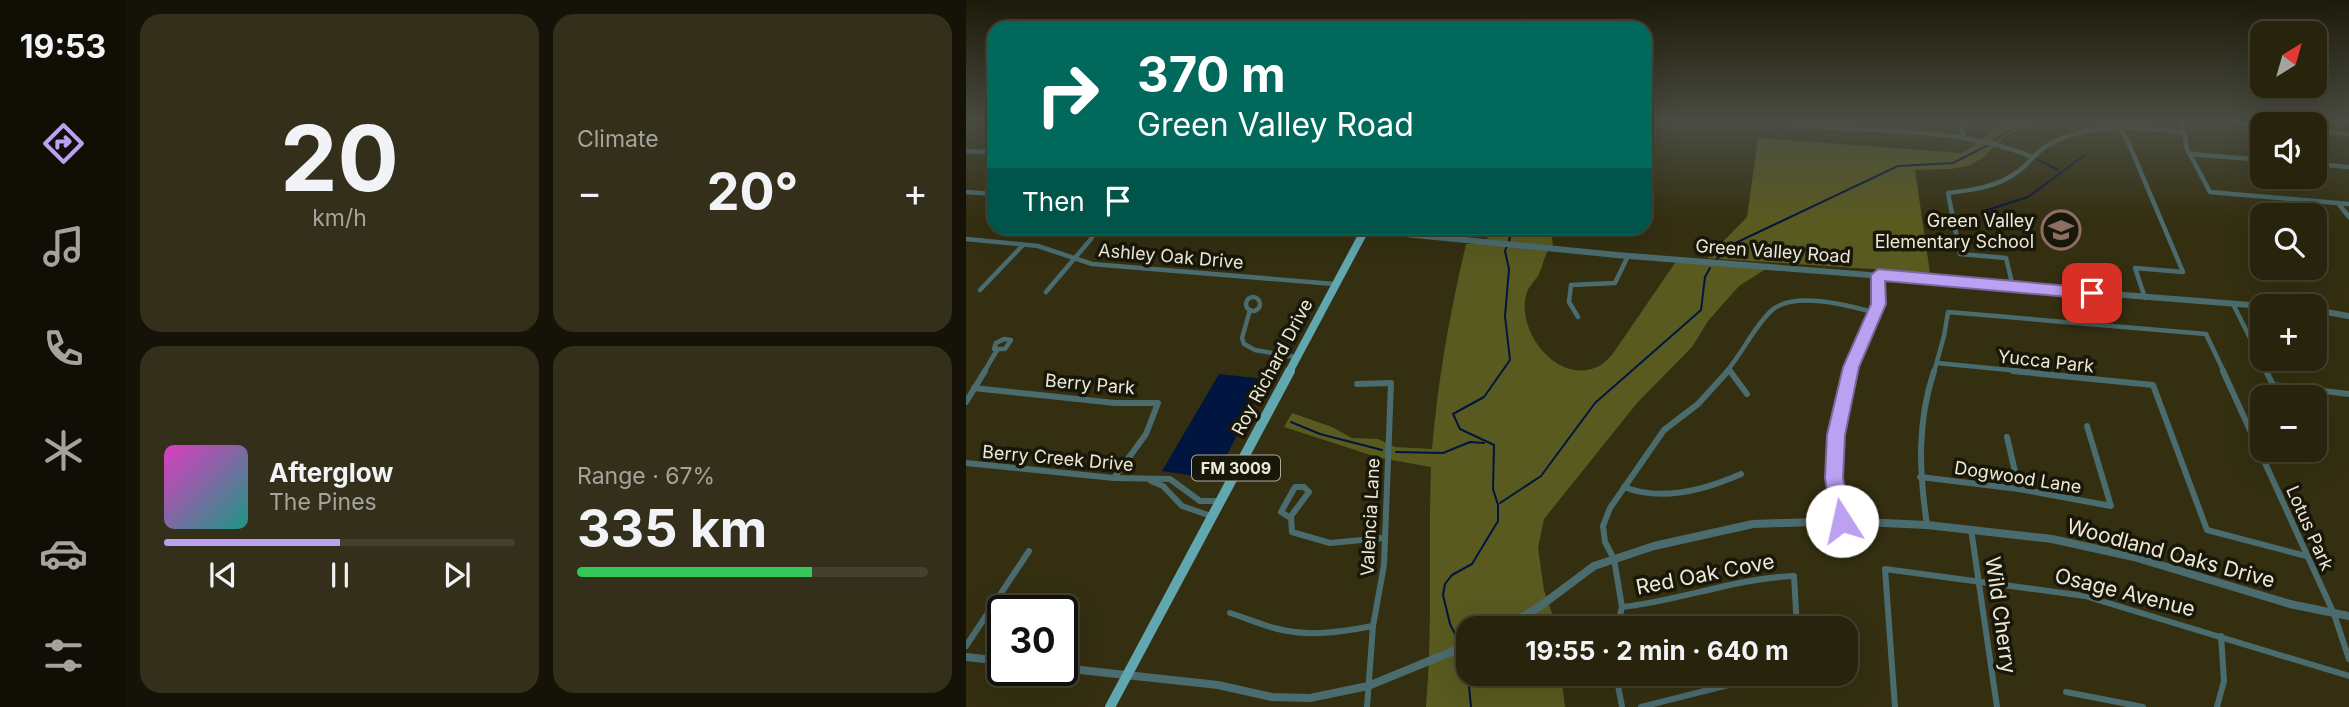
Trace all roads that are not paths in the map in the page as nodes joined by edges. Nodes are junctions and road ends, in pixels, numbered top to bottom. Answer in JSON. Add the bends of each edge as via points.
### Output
{"nodes":[{"id":1,"x":2027,"y":155,"type":"edge"},
{"id":2,"x":2035,"y":155,"type":"edge"},
{"id":3,"x":2133,"y":155,"type":"edge"},
{"id":4,"x":2191,"y":155,"type":"edge"},
{"id":5,"x":2203,"y":155,"type":"edge"},
{"id":6,"x":2032,"y":157,"type":"junction"},
{"id":7,"x":2250,"y":159,"type":"edge"},
{"id":8,"x":2327,"y":165,"type":"edge"},
{"id":9,"x":2349,"y":167,"type":"edge"},
{"id":10,"x":966,"y":192,"type":"edge"},
{"id":11,"x":987,"y":194,"type":"edge"},
{"id":12,"x":2337,"y":203,"type":"junction"},
{"id":13,"x":2349,"y":204,"type":"edge"},
{"id":14,"x":2349,"y":217,"type":"edge"},
{"id":15,"x":1092,"y":235,"type":"edge"},
{"id":16,"x":1362,"y":235,"type":"edge"},
{"id":17,"x":1416,"y":235,"type":"edge"},
{"id":18,"x":966,"y":239,"type":"edge"},
{"id":19,"x":1023,"y":245,"type":"junction"},
{"id":20,"x":1960,"y":254,"type":"joint"},
{"id":21,"x":1617,"y":255,"type":"junction"},
{"id":22,"x":1628,"y":256,"type":"junction"},
{"id":23,"x":1074,"y":260,"type":"junction"},
{"id":24,"x":1621,"y":270,"type":"junction"},
{"id":25,"x":2183,"y":272,"type":"joint"},
{"id":26,"x":1878,"y":275,"type":"junction"},
{"id":27,"x":1334,"y":284,"type":"junction"},
{"id":28,"x":2013,"y":287,"type":"junction"},
{"id":29,"x":980,"y":290,"type":"dead end"},
{"id":30,"x":1046,"y":292,"type":"dead end"},
{"id":31,"x":2146,"y":298,"type":"junction"},
{"id":32,"x":2234,"y":306,"type":"junction"},
{"id":33,"x":2250,"y":306,"type":"edge"},
{"id":34,"x":1251,"y":310,"type":"dead end"},
{"id":35,"x":2327,"y":312,"type":"edge"},
{"id":36,"x":1875,"y":313,"type":"junction"},
{"id":37,"x":2349,"y":316,"type":"edge"},
{"id":38,"x":1578,"y":317,"type":"dead end"},
{"id":39,"x":997,"y":350,"type":"dead end"},
{"id":40,"x":1295,"y":357,"type":"junction"},
{"id":41,"x":1937,"y":363,"type":"junction"},
{"id":42,"x":1729,"y":369,"type":"junction"},
{"id":43,"x":1357,"y":384,"type":"dead end"},
{"id":44,"x":974,"y":388,"type":"junction"},
{"id":45,"x":1748,"y":394,"type":"dead end"},
{"id":46,"x":2349,"y":394,"type":"edge"},
{"id":47,"x":966,"y":402,"type":"edge"},
{"id":48,"x":2087,"y":426,"type":"dead end"},
{"id":49,"x":2007,"y":437,"type":"dead end"},
{"id":50,"x":966,"y":463,"type":"edge"},
{"id":51,"x":1741,"y":474,"type":"dead end"},
{"id":52,"x":1920,"y":477,"type":"junction"},
{"id":53,"x":1114,"y":478,"type":"junction"},
{"id":54,"x":1148,"y":480,"type":"junction"},
{"id":55,"x":1624,"y":487,"type":"junction"},
{"id":56,"x":1183,"y":489,"type":"junction"},
{"id":57,"x":2019,"y":489,"type":"junction"},
{"id":58,"x":1172,"y":497,"type":"junction"},
{"id":59,"x":1219,"y":500,"type":"junction"},
{"id":60,"x":1211,"y":516,"type":"junction"},
{"id":61,"x":1289,"y":517,"type":"junction"},
{"id":62,"x":1842,"y":521,"type":"junction"},
{"id":63,"x":1927,"y":525,"type":"junction"},
{"id":64,"x":1971,"y":529,"type":"junction"},
{"id":65,"x":1383,"y":538,"type":"junction"},
{"id":66,"x":1029,"y":551,"type":"dead end"},
{"id":67,"x":2306,"y":556,"type":"junction"},
{"id":68,"x":1614,"y":559,"type":"junction"},
{"id":69,"x":1978,"y":580,"type":"junction"},
{"id":70,"x":1622,"y":607,"type":"junction"},
{"id":71,"x":1230,"y":612,"type":"dead end"},
{"id":72,"x":2334,"y":614,"type":"junction"},
{"id":73,"x":1524,"y":616,"type":"edge"},
{"id":74,"x":1620,"y":616,"type":"edge"},
{"id":75,"x":1796,"y":616,"type":"edge"},
{"id":76,"x":2349,"y":616,"type":"edge"},
{"id":77,"x":1373,"y":626,"type":"junction"},
{"id":78,"x":2221,"y":636,"type":"junction"},
{"id":79,"x":966,"y":646,"type":"edge"},
{"id":80,"x":1456,"y":650,"type":"edge"},
{"id":81,"x":966,"y":657,"type":"edge"},
{"id":82,"x":2349,"y":659,"type":"edge"},
{"id":83,"x":987,"y":660,"type":"edge"},
{"id":84,"x":1078,"y":670,"type":"edge"},
{"id":85,"x":1126,"y":676,"type":"junction"},
{"id":86,"x":2349,"y":676,"type":"edge"},
{"id":87,"x":1368,"y":686,"type":"junction"},
{"id":88,"x":1618,"y":686,"type":"edge"},
{"id":89,"x":1724,"y":686,"type":"edge"},
{"id":90,"x":2066,"y":692,"type":"dead end"},
{"id":91,"x":1110,"y":707,"type":"edge"},
{"id":92,"x":1367,"y":707,"type":"edge"},
{"id":93,"x":1622,"y":707,"type":"edge"},
{"id":94,"x":1641,"y":707,"type":"edge"},
{"id":95,"x":1895,"y":707,"type":"edge"},
{"id":96,"x":1997,"y":707,"type":"edge"},
{"id":97,"x":2143,"y":707,"type":"edge"},
{"id":98,"x":2217,"y":707,"type":"edge"}],
"edges":[{"from":1,"to":6,"type":"street"},
{"from":2,"to":6,"type":"street"},
{"from":3,"to":25,"type":"street"},
{"from":4,"to":12,"type":"street","via":[[2210,192]]},
{"from":5,"to":7,"type":"street"},
{"from":6,"to":20,"type":"street","via":[[2003,181],[1948,193]]},
{"from":8,"to":9,"type":"street"},
{"from":10,"to":11,"type":"street"},
{"from":12,"to":13,"type":"street"},
{"from":12,"to":14,"type":"street"},
{"from":15,"to":23,"type":"street"},
{"from":16,"to":27,"type":"main road","name":"Roy Richard Drive","number":"FM 3009"},
{"from":17,"to":21,"type":"street","name":"Green Valley Road"},
{"from":18,"to":19,"type":"street","name":"Ashley Oak Drive"},
{"from":19,"to":23,"type":"street","name":"Ashley Oak Drive","via":[[1050,249]]},
{"from":19,"to":29,"type":"street"},
{"from":20,"to":28,"type":"street","via":[[2006,258]]},
{"from":21,"to":22,"type":"street","name":"Green Valley Road"},
{"from":21,"to":24,"type":"street"},
{"from":22,"to":24,"type":"street"},
{"from":22,"to":26,"type":"street","name":"Green Valley Road"},
{"from":23,"to":27,"type":"street","name":"Ashley Oak Drive"},
{"from":23,"to":30,"type":"street"},
{"from":24,"to":38,"type":"street","via":[[1615,283],[1571,285],[1569,302]]},
{"from":25,"to":31,"type":"street","via":[[2135,268]]},
{"from":26,"to":28,"type":"street","name":"Green Valley Road"},
{"from":26,"to":36,"type":"street"},
{"from":27,"to":40,"type":"main road","name":"Roy Richard Drive","number":"FM 3009"},
{"from":28,"to":31,"type":"street","name":"Green Valley Road"},
{"from":31,"to":32,"type":"street","name":"Green Valley Road"},
{"from":32,"to":33,"type":"street","name":"Green Valley Road"},
{"from":32,"to":46,"type":"street","via":[[2273,385]]},
{"from":34,"to":40,"type":"street","via":[[1244,344]]},
{"from":35,"to":37,"type":"street"},
{"from":36,"to":42,"type":"street","via":[[1843,305],[1789,302],[1767,314]]},
{"from":36,"to":62,"type":"street","via":[[1851,367],[1836,435],[1834,478]]},
{"from":39,"to":44,"type":"street"},
{"from":40,"to":59,"type":"main road","name":"Roy Richard Drive","number":"FM 3009"},
{"from":41,"to":52,"type":"street","via":[[1924,406]]},
{"from":41,"to":67,"type":"street","name":"Yucca Park","via":[[2153,386],[2207,530]]},
{"from":41,"to":67,"type":"street","name":"Lotus Park","via":[[1947,336],[1948,312],[2206,334]]},
{"from":42,"to":45,"type":"street"},
{"from":42,"to":55,"type":"street","via":[[1698,404],[1664,430]]},
{"from":43,"to":65,"type":"street","name":"Valencia Lane","via":[[1391,383]]},
{"from":44,"to":47,"type":"street"},
{"from":44,"to":53,"type":"street","name":"Berry Park","via":[[1158,403],[1146,434]]},
{"from":48,"to":57,"type":"street","name":"Dogwood Lane","via":[[2112,506]]},
{"from":49,"to":57,"type":"street"},
{"from":50,"to":53,"type":"street","name":"Berry Creek Drive"},
{"from":51,"to":55,"type":"street","via":[[1658,495]]},
{"from":52,"to":57,"type":"street","name":"Dogwood Lane"},
{"from":52,"to":63,"type":"street"},
{"from":53,"to":54,"type":"street","name":"Berry Creek Drive"},
{"from":54,"to":56,"type":"street","name":"Berry Creek Drive","via":[[1170,479]]},
{"from":54,"to":58,"type":"street","name":"Berry Creek Drive","via":[[1163,486]]},
{"from":55,"to":68,"type":"street","via":[[1604,526],[1605,542]]},
{"from":56,"to":58,"type":"street"},
{"from":56,"to":59,"type":"street","name":"Berry Creek Drive","via":[[1200,502]]},
{"from":58,"to":60,"type":"street","name":"Berry Creek Drive","via":[[1182,506]]},
{"from":59,"to":60,"type":"main road","name":"Roy Richard Drive","number":"FM 3009"},
{"from":60,"to":85,"type":"main road","name":"Roy Richard Drive","number":"FM 3009"},
{"from":61,"to":61,"type":"street","via":[[1281,512],[1288,496],[1295,487],[1304,487],[1309,492]]},
{"from":61,"to":65,"type":"street","via":[[1292,532],[1321,541]]},
{"from":62,"to":63,"type":"street","name":"Woodland Oaks Drive"},
{"from":62,"to":68,"type":"street","name":"Woodland Oaks Drive","via":[[1753,524]]},
{"from":63,"to":64,"type":"street","name":"Woodland Oaks Drive"},
{"from":64,"to":69,"type":"street","name":"Wild Cherry"},
{"from":64,"to":72,"type":"street","name":"Woodland Oaks Drive","via":[[2103,550]]},
{"from":65,"to":77,"type":"street","name":"Valencia Lane","via":[[1384,565]]},
{"from":66,"to":79,"type":"street"},
{"from":67,"to":72,"type":"street","name":"Lotus Park"},
{"from":68,"to":70,"type":"street"},
{"from":68,"to":73,"type":"street","name":"Woodland Oaks Drive","via":[[1594,566]]},
{"from":69,"to":78,"type":"street","name":"Osage Avenue","via":[[2085,596]]},
{"from":69,"to":95,"type":"street","name":"Osage Avenue","via":[[1885,569]]},
{"from":69,"to":96,"type":"street","name":"Wild Cherry"},
{"from":70,"to":74,"type":"street"},
{"from":70,"to":75,"type":"street","name":"Red Oak Cove","via":[[1765,575],[1794,576]]},
{"from":71,"to":77,"type":"street","via":[[1275,629],[1307,634]]},
{"from":72,"to":76,"type":"street","name":"Woodland Oaks Drive"},
{"from":72,"to":82,"type":"street","name":"Lotus Park"},
{"from":77,"to":87,"type":"street","name":"Valencia Lane"},
{"from":78,"to":86,"type":"street","name":"Osage Avenue"},
{"from":78,"to":98,"type":"street","via":[[2224,681]]},
{"from":80,"to":87,"type":"street"},
{"from":81,"to":83,"type":"street"},
{"from":84,"to":85,"type":"street"},
{"from":85,"to":87,"type":"street","via":[[1292,698]]},
{"from":85,"to":91,"type":"main road","name":"Roy Richard Drive","number":"FM 3009"},
{"from":87,"to":92,"type":"street","name":"Valencia Lane"},
{"from":88,"to":93,"type":"street"},
{"from":89,"to":94,"type":"street"},
{"from":90,"to":97,"type":"street"}]}
